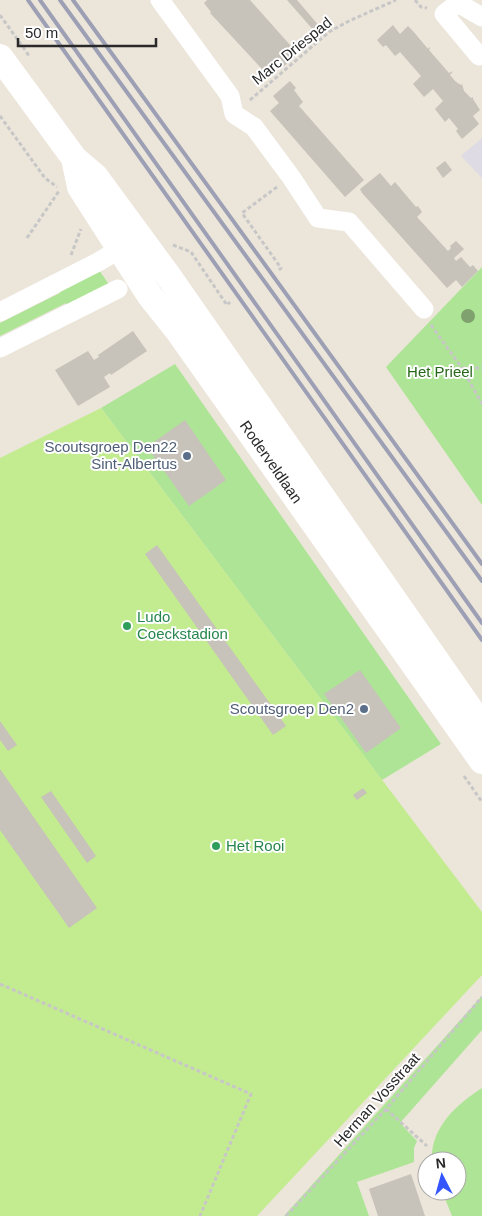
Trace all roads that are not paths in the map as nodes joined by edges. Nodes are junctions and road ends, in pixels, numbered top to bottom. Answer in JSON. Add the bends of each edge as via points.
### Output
{"nodes":[{"id":1,"x":160,"y":0,"type":"edge"},
{"id":2,"x":482,"y":17,"type":"edge"},
{"id":3,"x":482,"y":54,"type":"edge"},
{"id":4,"x":0,"y":57,"type":"edge"},
{"id":5,"x":130,"y":244,"type":"junction"},
{"id":6,"x":138,"y":276,"type":"junction"},
{"id":7,"x":424,"y":309,"type":"road end"},
{"id":8,"x":0,"y":312,"type":"edge"},
{"id":9,"x":0,"y":348,"type":"edge"},
{"id":10,"x":482,"y":726,"type":"edge"},
{"id":11,"x":482,"y":761,"type":"edge"}],
"edges":[{"from":1,"to":7,"type":"street","via":[[230,96],[234,114],[254,127],[318,218],[349,222]]},
{"from":2,"to":3,"type":"street","via":[[458,2],[444,14],[479,56]]},
{"from":4,"to":5,"type":"street","name":"Roderveldlaan","via":[[74,158],[80,186]]},
{"from":5,"to":6,"type":"street","name":"Roderveldlaan"},
{"from":5,"to":8,"type":"street"},
{"from":6,"to":9,"type":"street"},
{"from":6,"to":10,"type":"street","name":"Roderveldlaan"},
{"from":6,"to":11,"type":"street","name":"Roderveldlaan"}]}
